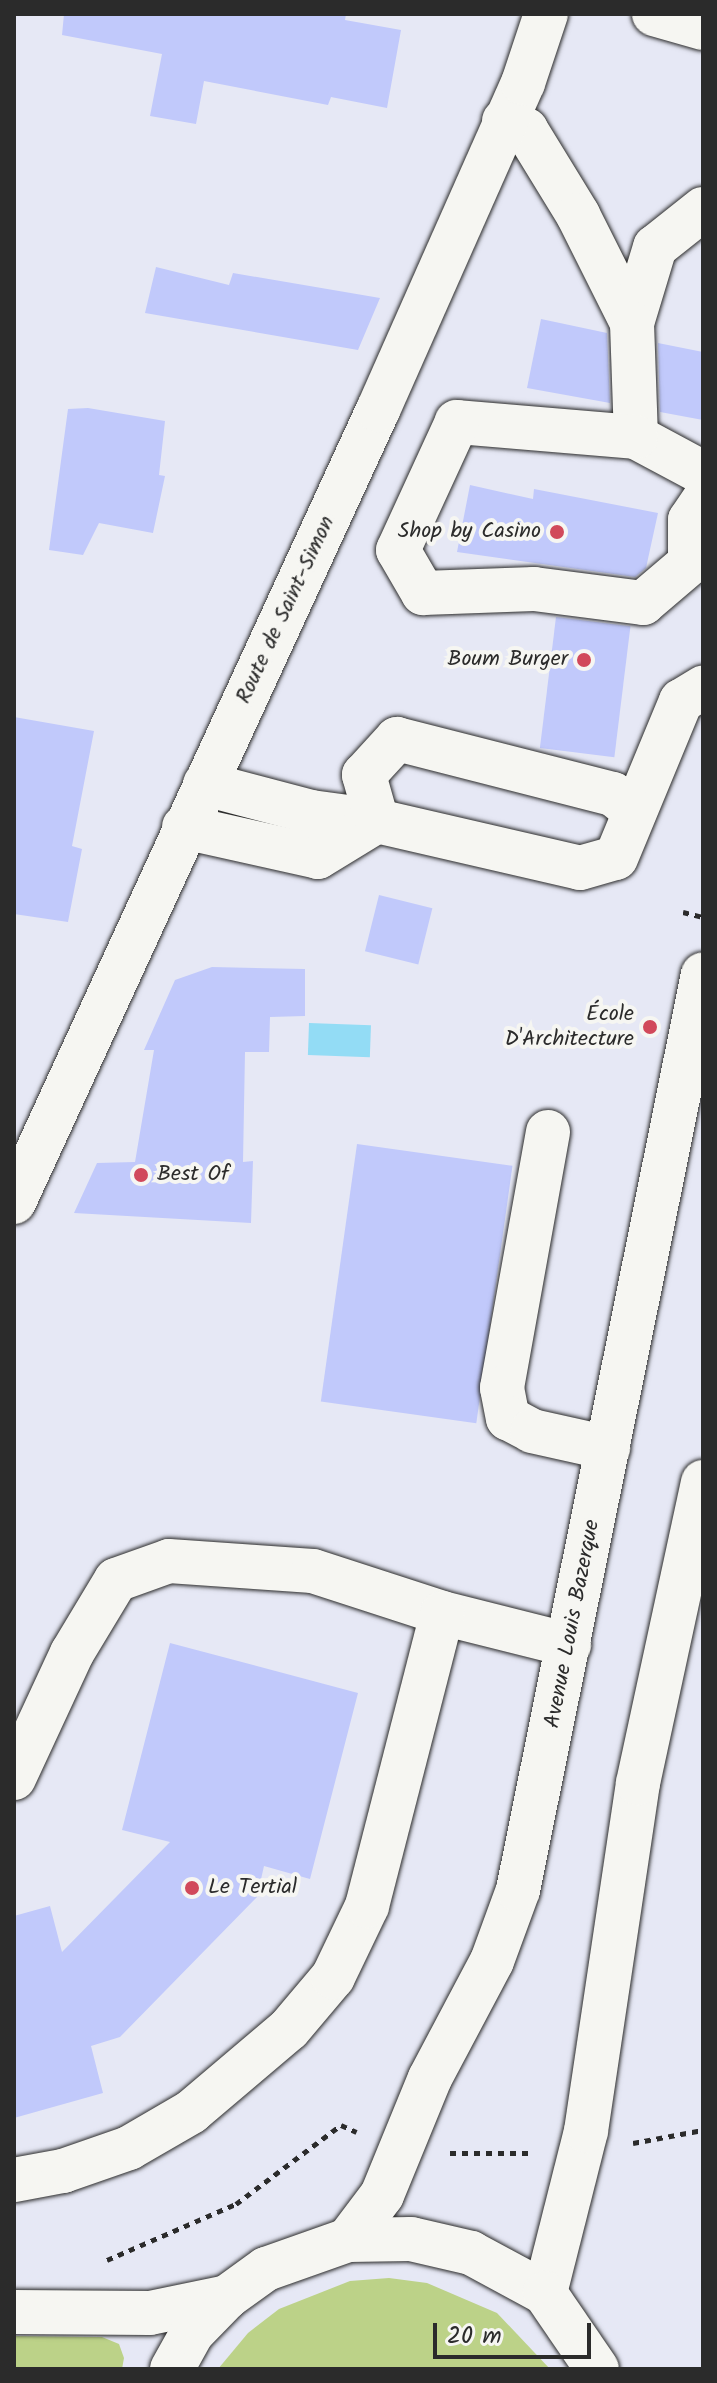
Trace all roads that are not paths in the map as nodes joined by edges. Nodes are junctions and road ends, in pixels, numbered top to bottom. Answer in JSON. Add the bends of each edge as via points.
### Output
{"nodes":[{"id":1,"x":545,"y":14,"type":"edge"},
{"id":2,"x":654,"y":14,"type":"edge"},
{"id":3,"x":703,"y":28,"type":"edge"},
{"id":4,"x":504,"y":121,"type":"junction"},
{"id":5,"x":703,"y":209,"type":"edge"},
{"id":6,"x":632,"y":323,"type":"junction"},
{"id":7,"x":636,"y":437,"type":"junction"},
{"id":8,"x":703,"y":473,"type":"edge"},
{"id":9,"x":703,"y":501,"type":"edge"},
{"id":10,"x":703,"y":688,"type":"edge"},
{"id":11,"x":205,"y":784,"type":"junction"},
{"id":12,"x":635,"y":812,"type":"junction"},
{"id":13,"x":377,"y":821,"type":"junction"},
{"id":14,"x":184,"y":827,"type":"junction"},
{"id":15,"x":703,"y":974,"type":"edge"},
{"id":16,"x":548,"y":1132,"type":"dead end"},
{"id":17,"x":14,"y":1202,"type":"edge"},
{"id":18,"x":608,"y":1448,"type":"junction"},
{"id":19,"x":703,"y":1482,"type":"edge"},
{"id":20,"x":442,"y":1613,"type":"junction"},
{"id":21,"x":569,"y":1645,"type":"junction"},
{"id":22,"x":14,"y":1778,"type":"edge"},
{"id":23,"x":14,"y":2180,"type":"edge"},
{"id":24,"x":348,"y":2240,"type":"junction"},
{"id":25,"x":545,"y":2293,"type":"junction"},
{"id":26,"x":227,"y":2297,"type":"junction"},
{"id":27,"x":14,"y":2312,"type":"edge"},
{"id":28,"x":172,"y":2369,"type":"edge"},
{"id":29,"x":597,"y":2369,"type":"edge"}],
"edges":[{"from":1,"to":4,"type":"main road","name":"Route de Saint-Simon"},
{"from":2,"to":3,"type":"main road"},
{"from":4,"to":6,"type":"main road","via":[[526,130],[578,215]]},
{"from":4,"to":11,"type":"main road","name":"Route de Saint-Simon"},
{"from":5,"to":6,"type":"main road","via":[[655,247]]},
{"from":6,"to":7,"type":"main road"},
{"from":7,"to":8,"type":"main road"},
{"from":7,"to":9,"type":"main road","via":[[457,422],[398,550],[423,593],[534,589],[643,603],[690,563],[690,520]]},
{"from":10,"to":12,"type":"main road","via":[[681,701]]},
{"from":11,"to":13,"type":"main road","via":[[311,812]]},
{"from":11,"to":14,"type":"main road","name":"Route de Saint-Simon"},
{"from":12,"to":13,"type":"main road","via":[[616,858],[580,868]]},
{"from":12,"to":13,"type":"main road","via":[[613,794],[397,739],[364,775]]},
{"from":13,"to":14,"type":"main road","via":[[318,857]]},
{"from":14,"to":17,"type":"main road","name":"Route de Saint-Simon"},
{"from":15,"to":18,"type":"main road","name":"Avenue Louis Bazerque"},
{"from":16,"to":18,"type":"main road","via":[[502,1388],[508,1418],[532,1431]]},
{"from":18,"to":21,"type":"main road","name":"Avenue Louis Bazerque"},
{"from":19,"to":25,"type":"main road","via":[[638,1783],[579,2154]]},
{"from":20,"to":21,"type":"main road"},
{"from":20,"to":22,"type":"main road","via":[[313,1571],[169,1561],[116,1580],[72,1653]]},
{"from":20,"to":23,"type":"main road","via":[[367,1906],[333,1977],[289,2029],[191,2112],[129,2148],[63,2171]]},
{"from":21,"to":24,"type":"main road","name":"Avenue Louis Bazerque","via":[[518,1890],[492,1961],[430,2078],[382,2195]]},
{"from":24,"to":25,"type":"main road","via":[[411,2239],[471,2253]]},
{"from":24,"to":26,"type":"main road","via":[[266,2269]]},
{"from":25,"to":29,"type":"main road"},
{"from":26,"to":27,"type":"main road","via":[[150,2313]]},
{"from":26,"to":28,"type":"main road","via":[[192,2333]]}]}
